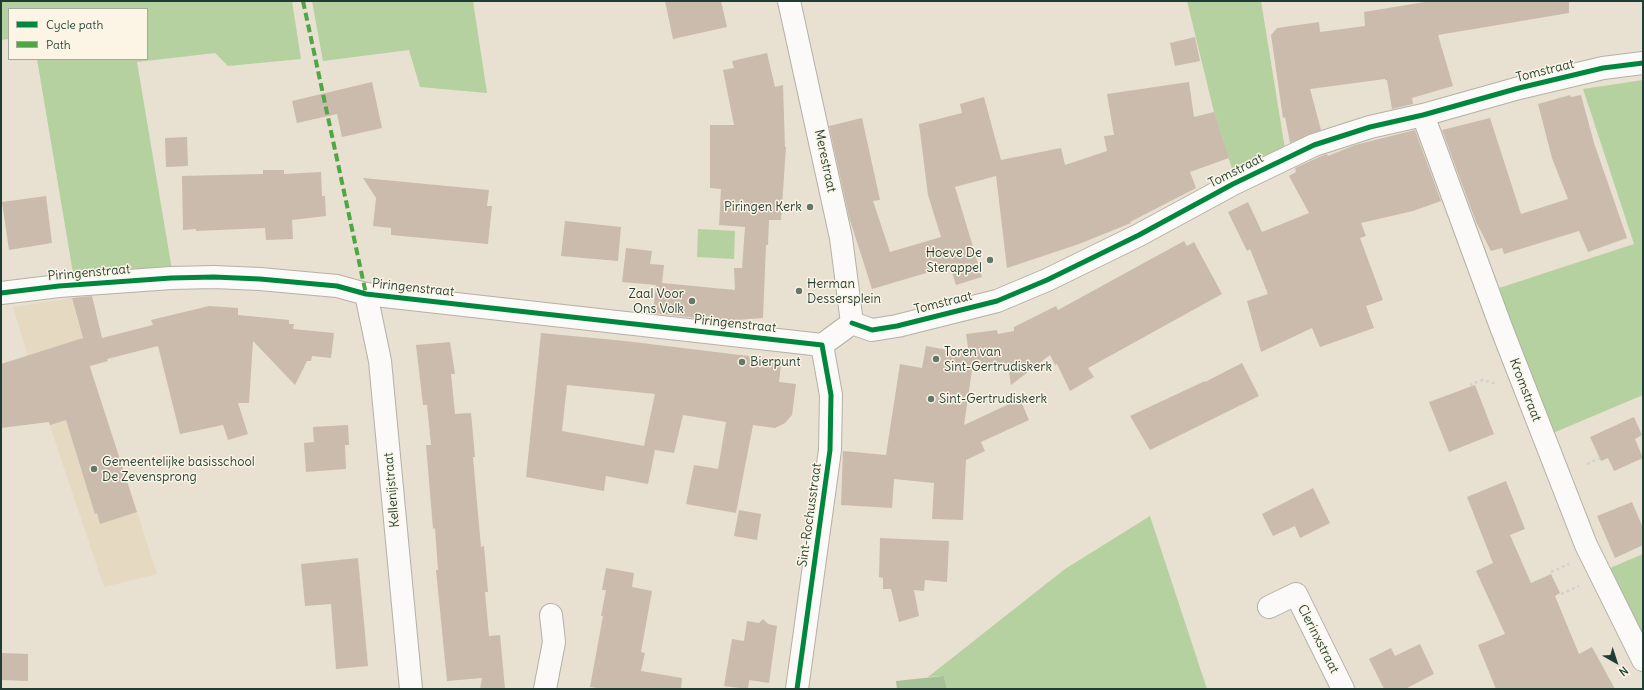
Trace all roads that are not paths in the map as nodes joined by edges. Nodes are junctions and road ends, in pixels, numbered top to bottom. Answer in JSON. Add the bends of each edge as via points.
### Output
{"nodes":[{"id":1,"x":789,"y":1,"type":"edge"},
{"id":2,"x":1643,"y":63,"type":"edge"},
{"id":3,"x":1423,"y":115,"type":"junction"},
{"id":4,"x":1,"y":293,"type":"edge"},
{"id":5,"x":366,"y":294,"type":"junction"},
{"id":6,"x":852,"y":323,"type":"junction"},
{"id":7,"x":822,"y":345,"type":"junction"},
{"id":8,"x":1269,"y":607,"type":"dead end"},
{"id":9,"x":551,"y":615,"type":"dead end"},
{"id":10,"x":1643,"y":660,"type":"edge"},
{"id":11,"x":412,"y":689,"type":"edge"},
{"id":12,"x":545,"y":689,"type":"edge"},
{"id":13,"x":797,"y":689,"type":"edge"},
{"id":14,"x":1343,"y":689,"type":"edge"}],
"edges":[{"from":1,"to":6,"type":"street","name":"Merestraat","via":[[841,238]]},
{"from":2,"to":3,"type":"street","name":"Tomstraat","via":[[1603,68]]},
{"from":3,"to":6,"type":"street","name":"Tomstraat","via":[[1370,127],[1314,145],[1233,184],[1139,235],[1047,280],[997,301],[872,330]]},
{"from":3,"to":10,"type":"street","name":"Kromstraat","via":[[1501,327],[1586,545]]},
{"from":4,"to":5,"type":"street","name":"Piringenstraat","via":[[172,278],[214,278],[337,286]]},
{"from":5,"to":7,"type":"street","name":"Piringenstraat"},
{"from":5,"to":11,"type":"street","name":"Kellenijstraat","via":[[380,361]]},
{"from":6,"to":7,"type":"street"},
{"from":7,"to":13,"type":"street","name":"Sint-Rochusstraat","via":[[831,395],[830,450]]},
{"from":8,"to":14,"type":"street","name":"Clerinxstraat","via":[[1296,594]]},
{"from":9,"to":12,"type":"street","via":[[554,642]]}]}
